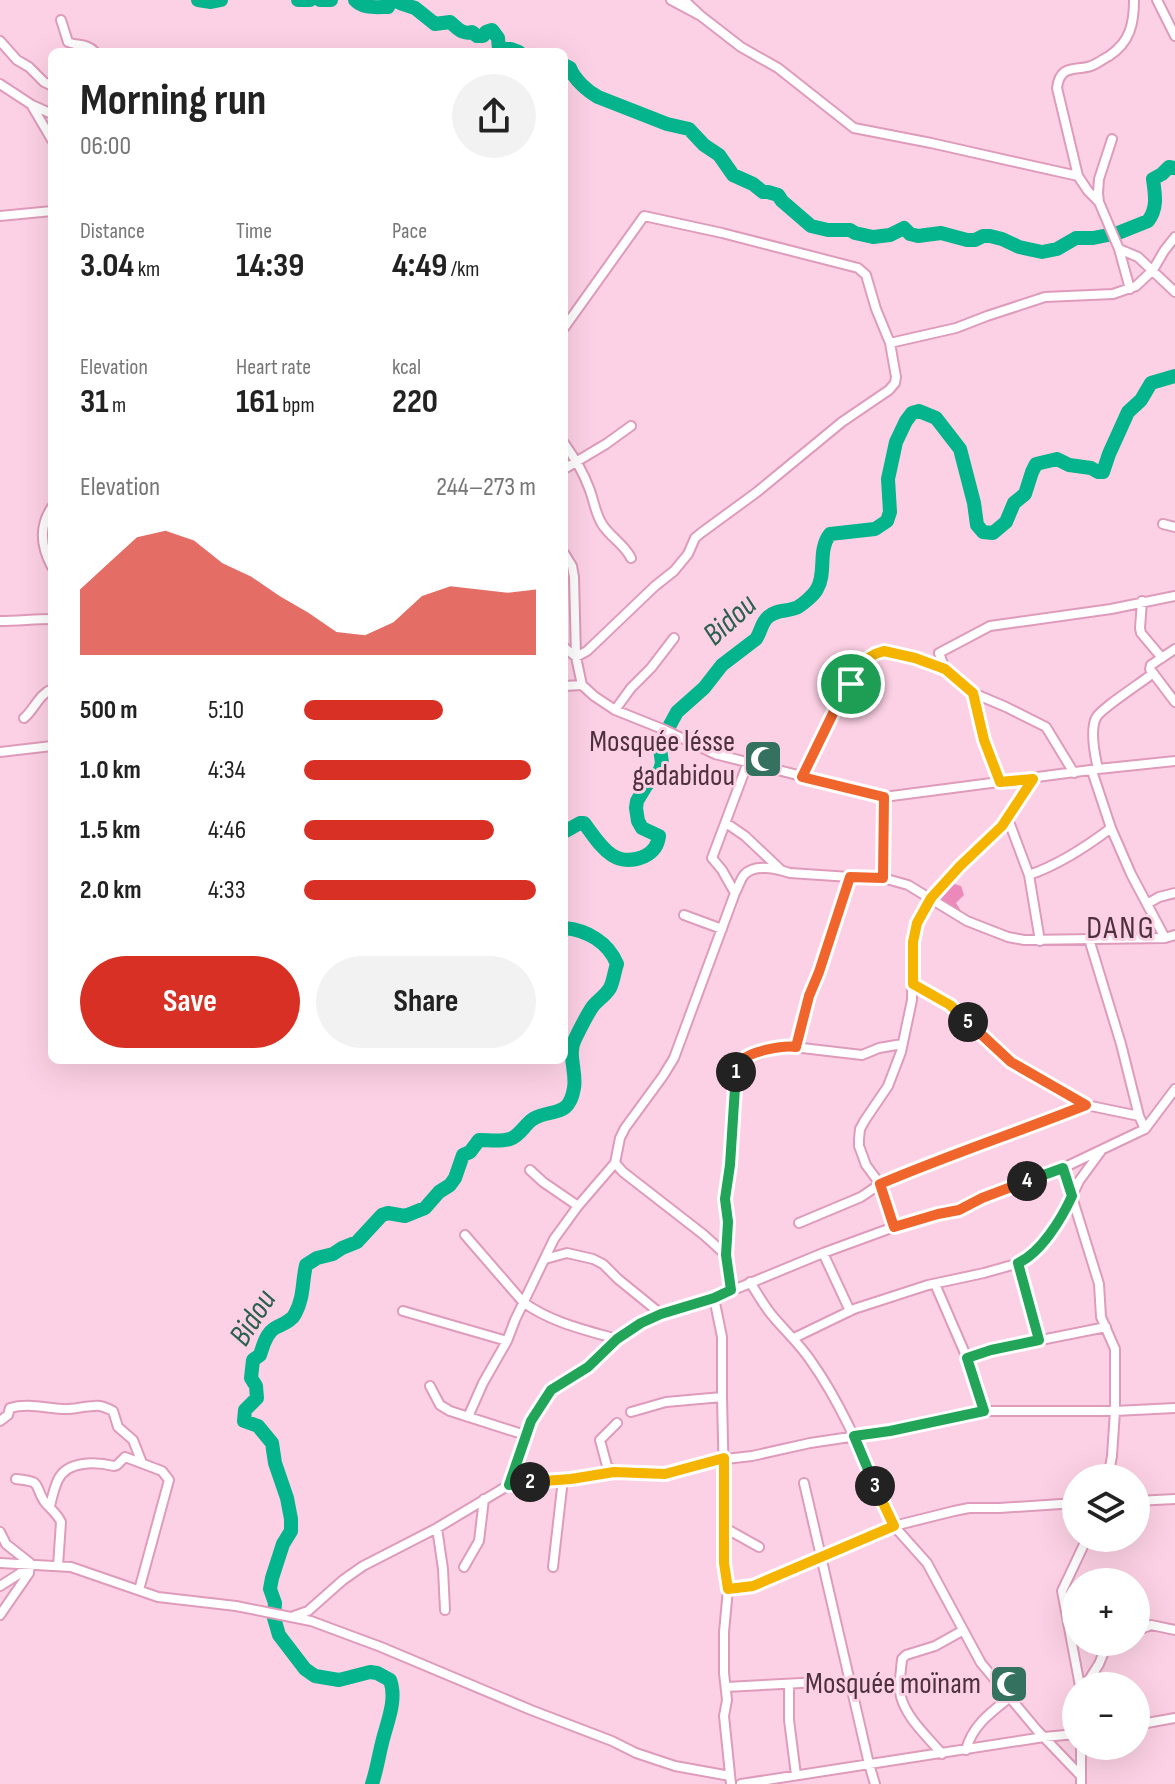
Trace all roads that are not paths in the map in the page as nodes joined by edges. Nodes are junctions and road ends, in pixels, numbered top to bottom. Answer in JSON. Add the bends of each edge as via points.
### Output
{"nodes":[{"id":1,"x":671,"y":0,"type":"edge"},
{"id":2,"x":684,"y":0,"type":"edge"},
{"id":3,"x":1134,"y":0,"type":"edge"},
{"id":4,"x":1157,"y":0,"type":"edge"},
{"id":5,"x":701,"y":16,"type":"junction"},
{"id":6,"x":61,"y":20,"type":"dead end"},
{"id":7,"x":1172,"y":22,"type":"edge"},
{"id":8,"x":1175,"y":36,"type":"edge"},
{"id":9,"x":0,"y":41,"type":"edge"},
{"id":10,"x":89,"y":48,"type":"edge"},
{"id":11,"x":0,"y":84,"type":"edge"},
{"id":12,"x":48,"y":84,"type":"edge"},
{"id":13,"x":32,"y":105,"type":"junction"},
{"id":14,"x":48,"y":112,"type":"edge"},
{"id":15,"x":48,"y":134,"type":"edge"},
{"id":16,"x":1112,"y":139,"type":"dead end"},
{"id":17,"x":1078,"y":176,"type":"junction"},
{"id":18,"x":1099,"y":202,"type":"junction"},
{"id":19,"x":48,"y":211,"type":"edge"},
{"id":20,"x":0,"y":216,"type":"edge"},
{"id":21,"x":1175,"y":237,"type":"edge"},
{"id":22,"x":1119,"y":249,"type":"junction"},
{"id":23,"x":1153,"y":270,"type":"junction"},
{"id":24,"x":1130,"y":289,"type":"junction"},
{"id":25,"x":1175,"y":292,"type":"edge"},
{"id":26,"x":568,"y":322,"type":"edge"},
{"id":27,"x":890,"y":343,"type":"junction"},
{"id":28,"x":631,"y":426,"type":"dead end"},
{"id":29,"x":568,"y":449,"type":"edge"},
{"id":30,"x":577,"y":461,"type":"junction"},
{"id":31,"x":568,"y":467,"type":"edge"},
{"id":32,"x":48,"y":514,"type":"edge"},
{"id":33,"x":1163,"y":524,"type":"dead end"},
{"id":34,"x":1175,"y":527,"type":"edge"},
{"id":35,"x":48,"y":558,"type":"edge"},
{"id":36,"x":631,"y":558,"type":"dead end"},
{"id":37,"x":568,"y":560,"type":"edge"},
{"id":38,"x":1175,"y":596,"type":"edge"},
{"id":39,"x":1142,"y":601,"type":"junction"},
{"id":40,"x":48,"y":619,"type":"edge"},
{"id":41,"x":0,"y":621,"type":"edge"},
{"id":42,"x":674,"y":638,"type":"dead end"},
{"id":43,"x":1175,"y":649,"type":"edge"},
{"id":44,"x":568,"y":650,"type":"edge"},
{"id":45,"x":576,"y":657,"type":"junction"},
{"id":46,"x":1162,"y":658,"type":"junction"},
{"id":47,"x":945,"y":669,"type":"junction"},
{"id":48,"x":1152,"y":674,"type":"junction"},
{"id":49,"x":582,"y":685,"type":"junction"},
{"id":50,"x":568,"y":686,"type":"edge"},
{"id":51,"x":48,"y":691,"type":"edge"},
{"id":52,"x":973,"y":693,"type":"junction"},
{"id":53,"x":1175,"y":702,"type":"edge"},
{"id":54,"x":615,"y":710,"type":"junction"},
{"id":55,"x":24,"y":718,"type":"dead end"},
{"id":56,"x":48,"y":746,"type":"edge"},
{"id":57,"x":0,"y":752,"type":"edge"},
{"id":58,"x":1175,"y":761,"type":"edge"},
{"id":59,"x":748,"y":762,"type":"junction"},
{"id":60,"x":1095,"y":770,"type":"junction"},
{"id":61,"x":1074,"y":773,"type":"junction"},
{"id":62,"x":802,"y":777,"type":"junction"},
{"id":63,"x":1033,"y":779,"type":"junction"},
{"id":64,"x":1000,"y":782,"type":"junction"},
{"id":65,"x":884,"y":797,"type":"junction"},
{"id":66,"x":1008,"y":819,"type":"junction"},
{"id":67,"x":726,"y":823,"type":"junction"},
{"id":68,"x":1111,"y":828,"type":"junction"},
{"id":69,"x":781,"y":870,"type":"junction"},
{"id":70,"x":1029,"y":875,"type":"junction"},
{"id":71,"x":850,"y":877,"type":"junction"},
{"id":72,"x":883,"y":878,"type":"junction"},
{"id":73,"x":735,"y":893,"type":"junction"},
{"id":74,"x":1175,"y":893,"type":"edge"},
{"id":75,"x":931,"y":898,"type":"junction"},
{"id":76,"x":1147,"y":904,"type":"junction"},
{"id":77,"x":684,"y":915,"type":"dead end"},
{"id":78,"x":722,"y":929,"type":"junction"},
{"id":79,"x":1175,"y":935,"type":"edge"},
{"id":80,"x":1165,"y":938,"type":"junction"},
{"id":81,"x":1089,"y":939,"type":"junction"},
{"id":82,"x":1040,"y":941,"type":"junction"},
{"id":83,"x":913,"y":984,"type":"junction"},
{"id":84,"x":902,"y":1044,"type":"junction"},
{"id":85,"x":796,"y":1047,"type":"junction"},
{"id":86,"x":1174,"y":1093,"type":"edge"},
{"id":87,"x":1086,"y":1105,"type":"junction"},
{"id":88,"x":1139,"y":1116,"type":"junction"},
{"id":89,"x":1145,"y":1129,"type":"junction"},
{"id":90,"x":1103,"y":1148,"type":"junction"},
{"id":91,"x":615,"y":1163,"type":"junction"},
{"id":92,"x":1063,"y":1168,"type":"junction"},
{"id":93,"x":530,"y":1170,"type":"dead end"},
{"id":94,"x":880,"y":1184,"type":"junction"},
{"id":95,"x":1072,"y":1196,"type":"junction"},
{"id":96,"x":578,"y":1206,"type":"junction"},
{"id":97,"x":799,"y":1223,"type":"dead end"},
{"id":98,"x":894,"y":1227,"type":"junction"},
{"id":99,"x":465,"y":1235,"type":"dead end"},
{"id":100,"x":823,"y":1253,"type":"junction"},
{"id":101,"x":726,"y":1255,"type":"junction"},
{"id":102,"x":545,"y":1259,"type":"junction"},
{"id":103,"x":1018,"y":1263,"type":"junction"},
{"id":104,"x":750,"y":1282,"type":"junction"},
{"id":105,"x":935,"y":1284,"type":"junction"},
{"id":106,"x":731,"y":1290,"type":"junction"},
{"id":107,"x":714,"y":1298,"type":"junction"},
{"id":108,"x":523,"y":1302,"type":"junction"},
{"id":109,"x":403,"y":1311,"type":"dead end"},
{"id":110,"x":850,"y":1311,"type":"junction"},
{"id":111,"x":661,"y":1314,"type":"junction"},
{"id":112,"x":1106,"y":1327,"type":"junction"},
{"id":113,"x":794,"y":1338,"type":"junction"},
{"id":114,"x":617,"y":1339,"type":"junction"},
{"id":115,"x":1039,"y":1340,"type":"junction"},
{"id":116,"x":507,"y":1341,"type":"junction"},
{"id":117,"x":967,"y":1358,"type":"junction"},
{"id":118,"x":430,"y":1386,"type":"dead end"},
{"id":119,"x":722,"y":1397,"type":"junction"},
{"id":120,"x":1175,"y":1408,"type":"edge"},
{"id":121,"x":984,"y":1411,"type":"junction"},
{"id":122,"x":1115,"y":1411,"type":"junction"},
{"id":123,"x":631,"y":1412,"type":"dead end"},
{"id":124,"x":468,"y":1417,"type":"junction"},
{"id":125,"x":0,"y":1421,"type":"edge"},
{"id":126,"x":617,"y":1423,"type":"dead end"},
{"id":127,"x":525,"y":1435,"type":"junction"},
{"id":128,"x":854,"y":1436,"type":"junction"},
{"id":129,"x":724,"y":1458,"type":"junction"},
{"id":130,"x":142,"y":1463,"type":"junction"},
{"id":131,"x":1109,"y":1464,"type":"edge"},
{"id":132,"x":614,"y":1472,"type":"junction"},
{"id":133,"x":16,"y":1479,"type":"dead end"},
{"id":134,"x":563,"y":1479,"type":"junction"},
{"id":135,"x":804,"y":1483,"type":"dead end"},
{"id":136,"x":509,"y":1485,"type":"junction"},
{"id":137,"x":484,"y":1499,"type":"junction"},
{"id":138,"x":1175,"y":1499,"type":"edge"},
{"id":139,"x":1150,"y":1500,"type":"edge"},
{"id":140,"x":1062,"y":1504,"type":"edge"},
{"id":141,"x":50,"y":1506,"type":"junction"},
{"id":142,"x":894,"y":1526,"type":"junction"},
{"id":143,"x":437,"y":1528,"type":"junction"},
{"id":144,"x":725,"y":1528,"type":"junction"},
{"id":145,"x":0,"y":1532,"type":"edge"},
{"id":146,"x":759,"y":1547,"type":"dead end"},
{"id":147,"x":1080,"y":1552,"type":"edge"},
{"id":148,"x":822,"y":1558,"type":"junction"},
{"id":149,"x":0,"y":1563,"type":"edge"},
{"id":150,"x":30,"y":1564,"type":"junction"},
{"id":151,"x":58,"y":1566,"type":"junction"},
{"id":152,"x":464,"y":1567,"type":"dead end"},
{"id":153,"x":553,"y":1567,"type":"dead end"},
{"id":154,"x":0,"y":1586,"type":"edge"},
{"id":155,"x":728,"y":1589,"type":"junction"},
{"id":156,"x":139,"y":1590,"type":"junction"},
{"id":157,"x":445,"y":1610,"type":"dead end"},
{"id":158,"x":0,"y":1615,"type":"edge"},
{"id":159,"x":294,"y":1616,"type":"junction"},
{"id":160,"x":1150,"y":1625,"type":"edge"},
{"id":161,"x":1175,"y":1630,"type":"edge"},
{"id":162,"x":962,"y":1631,"type":"junction"},
{"id":163,"x":1080,"y":1672,"type":"edge"},
{"id":164,"x":789,"y":1684,"type":"junction"},
{"id":165,"x":726,"y":1687,"type":"junction"},
{"id":166,"x":852,"y":1689,"type":"junction"},
{"id":167,"x":1009,"y":1698,"type":"junction"},
{"id":168,"x":1175,"y":1718,"type":"edge"},
{"id":169,"x":1150,"y":1722,"type":"edge"},
{"id":170,"x":1062,"y":1735,"type":"edge"},
{"id":171,"x":1044,"y":1737,"type":"junction"},
{"id":172,"x":966,"y":1750,"type":"junction"},
{"id":173,"x":942,"y":1754,"type":"junction"},
{"id":174,"x":869,"y":1764,"type":"junction"},
{"id":175,"x":810,"y":1773,"type":"junction"},
{"id":176,"x":796,"y":1775,"type":"junction"},
{"id":177,"x":730,"y":1780,"type":"edge"},
{"id":178,"x":1081,"y":1780,"type":"edge"},
{"id":179,"x":741,"y":1784,"type":"edge"},
{"id":180,"x":812,"y":1784,"type":"edge"},
{"id":181,"x":875,"y":1784,"type":"edge"}],
"edges":[{"from":1,"to":5,"type":"street"},
{"from":2,"to":5,"type":"street"},
{"from":3,"to":17,"type":"street","via":[[1125,43],[1094,65],[1065,72],[1058,81]]},
{"from":4,"to":7,"type":"street"},
{"from":5,"to":17,"type":"street","via":[[854,128]]},
{"from":6,"to":10,"type":"street","via":[[68,42]]},
{"from":7,"to":8,"type":"street"},
{"from":9,"to":12,"type":"street"},
{"from":11,"to":13,"type":"street"},
{"from":13,"to":14,"type":"street"},
{"from":13,"to":15,"type":"street"},
{"from":16,"to":18,"type":"street","via":[[1099,179]]},
{"from":17,"to":18,"type":"street"},
{"from":18,"to":22,"type":"street"},
{"from":19,"to":20,"type":"street"},
{"from":21,"to":23,"type":"street"},
{"from":22,"to":23,"type":"street"},
{"from":22,"to":24,"type":"street"},
{"from":23,"to":24,"type":"street"},
{"from":23,"to":25,"type":"street"},
{"from":24,"to":27,"type":"street","via":[[1045,297],[956,328]]},
{"from":26,"to":27,"type":"street","via":[[644,216],[858,268],[866,275]]},
{"from":27,"to":45,"type":"street","via":[[896,377],[889,390],[695,538],[674,571]]},
{"from":28,"to":30,"type":"street"},
{"from":29,"to":30,"type":"street"},
{"from":30,"to":31,"type":"street"},
{"from":30,"to":36,"type":"street","via":[[601,521]]},
{"from":32,"to":35,"type":"street","via":[[43,537]]},
{"from":33,"to":34,"type":"street"},
{"from":37,"to":45,"type":"street","via":[[574,577]]},
{"from":38,"to":39,"type":"street"},
{"from":39,"to":46,"type":"street","via":[[1141,633]]},
{"from":39,"to":47,"type":"street","via":[[990,626],[939,653]]},
{"from":40,"to":41,"type":"street"},
{"from":42,"to":54,"type":"street"},
{"from":43,"to":46,"type":"street"},
{"from":44,"to":45,"type":"street"},
{"from":45,"to":49,"type":"street"},
{"from":46,"to":48,"type":"street","via":[[1151,665]]},
{"from":47,"to":52,"type":"street"},
{"from":47,"to":62,"type":"street","via":[[888,651],[860,663]]},
{"from":48,"to":53,"type":"street"},
{"from":48,"to":60,"type":"street","via":[[1098,714]]},
{"from":49,"to":50,"type":"street"},
{"from":49,"to":54,"type":"street"},
{"from":51,"to":55,"type":"street"},
{"from":52,"to":61,"type":"street","via":[[1046,727]]},
{"from":52,"to":64,"type":"street"},
{"from":54,"to":59,"type":"street","via":[[715,754]]},
{"from":56,"to":57,"type":"street"},
{"from":58,"to":60,"type":"street"},
{"from":59,"to":62,"type":"street"},
{"from":59,"to":67,"type":"street"},
{"from":60,"to":61,"type":"street"},
{"from":60,"to":68,"type":"street"},
{"from":61,"to":63,"type":"street"},
{"from":62,"to":65,"type":"street"},
{"from":63,"to":64,"type":"street"},
{"from":63,"to":66,"type":"street"},
{"from":64,"to":65,"type":"street"},
{"from":65,"to":72,"type":"street"},
{"from":66,"to":70,"type":"street"},
{"from":66,"to":75,"type":"street"},
{"from":67,"to":69,"type":"street"},
{"from":67,"to":73,"type":"street","via":[[712,858]]},
{"from":68,"to":70,"type":"street"},
{"from":68,"to":76,"type":"street"},
{"from":69,"to":71,"type":"street"},
{"from":69,"to":73,"type":"street","via":[[748,871]]},
{"from":70,"to":82,"type":"street"},
{"from":71,"to":72,"type":"street"},
{"from":71,"to":85,"type":"street"},
{"from":72,"to":75,"type":"street"},
{"from":73,"to":78,"type":"street"},
{"from":74,"to":76,"type":"street"},
{"from":75,"to":82,"type":"street","via":[[988,930]]},
{"from":75,"to":83,"type":"street","via":[[913,942]]},
{"from":76,"to":80,"type":"street"},
{"from":77,"to":78,"type":"street"},
{"from":78,"to":91,"type":"street","via":[[674,1058],[625,1128]]},
{"from":79,"to":80,"type":"street"},
{"from":80,"to":81,"type":"street"},
{"from":81,"to":82,"type":"street"},
{"from":81,"to":88,"type":"street"},
{"from":83,"to":84,"type":"street"},
{"from":83,"to":87,"type":"street","via":[[950,1005],[1011,1062]]},
{"from":84,"to":85,"type":"street","via":[[862,1055]]},
{"from":84,"to":94,"type":"street","via":[[888,1086],[860,1129],[859,1146]]},
{"from":85,"to":101,"type":"street","via":[[772,1049],[738,1064],[725,1192]]},
{"from":86,"to":89,"type":"street"},
{"from":87,"to":88,"type":"street"},
{"from":87,"to":94,"type":"street"},
{"from":88,"to":89,"type":"street"},
{"from":89,"to":90,"type":"street"},
{"from":90,"to":92,"type":"street"},
{"from":90,"to":95,"type":"street"},
{"from":91,"to":96,"type":"street"},
{"from":91,"to":101,"type":"street"},
{"from":92,"to":95,"type":"street"},
{"from":92,"to":98,"type":"street","via":[[959,1210]]},
{"from":93,"to":96,"type":"street"},
{"from":94,"to":97,"type":"street"},
{"from":94,"to":98,"type":"street"},
{"from":95,"to":103,"type":"street","via":[[1040,1244]]},
{"from":95,"to":112,"type":"street","via":[[1099,1284]]},
{"from":96,"to":102,"type":"street"},
{"from":98,"to":100,"type":"street"},
{"from":99,"to":108,"type":"street"},
{"from":100,"to":104,"type":"street"},
{"from":100,"to":110,"type":"street"},
{"from":101,"to":106,"type":"street"},
{"from":102,"to":108,"type":"street"},
{"from":102,"to":111,"type":"street","via":[[567,1253],[593,1259]]},
{"from":103,"to":105,"type":"street"},
{"from":103,"to":115,"type":"street"},
{"from":104,"to":106,"type":"street"},
{"from":104,"to":113,"type":"street"},
{"from":105,"to":110,"type":"street"},
{"from":105,"to":117,"type":"street"},
{"from":106,"to":107,"type":"street"},
{"from":107,"to":111,"type":"street"},
{"from":107,"to":119,"type":"street","via":[[722,1337]]},
{"from":108,"to":114,"type":"street","via":[[552,1318]]},
{"from":108,"to":116,"type":"street"},
{"from":109,"to":116,"type":"street"},
{"from":110,"to":113,"type":"street"},
{"from":111,"to":114,"type":"street"},
{"from":112,"to":115,"type":"street"},
{"from":112,"to":122,"type":"street","via":[[1115,1349]]},
{"from":113,"to":128,"type":"street"},
{"from":114,"to":127,"type":"street","via":[[588,1367],[551,1390]]},
{"from":115,"to":117,"type":"street"},
{"from":116,"to":124,"type":"street"},
{"from":117,"to":121,"type":"street"},
{"from":118,"to":124,"type":"street","via":[[440,1405]]},
{"from":119,"to":123,"type":"street","via":[[689,1398]]},
{"from":119,"to":129,"type":"street"},
{"from":120,"to":122,"type":"street"},
{"from":121,"to":122,"type":"street"},
{"from":121,"to":128,"type":"street"},
{"from":122,"to":131,"type":"street"},
{"from":124,"to":127,"type":"street"},
{"from":125,"to":130,"type":"street","via":[[16,1406],[103,1407],[113,1411]]},
{"from":126,"to":132,"type":"street","via":[[600,1440],[607,1466]]},
{"from":127,"to":136,"type":"street"},
{"from":128,"to":129,"type":"street"},
{"from":128,"to":142,"type":"street"},
{"from":129,"to":132,"type":"street","via":[[665,1474]]},
{"from":129,"to":144,"type":"street"},
{"from":130,"to":141,"type":"street","via":[[125,1457],[117,1465],[92,1463],[71,1469],[58,1479]]},
{"from":130,"to":156,"type":"street","via":[[169,1480]]},
{"from":132,"to":134,"type":"street"},
{"from":133,"to":141,"type":"street","via":[[37,1484]]},
{"from":134,"to":136,"type":"street"},
{"from":134,"to":153,"type":"street"},
{"from":135,"to":148,"type":"street"},
{"from":136,"to":137,"type":"street"},
{"from":137,"to":143,"type":"street"},
{"from":137,"to":152,"type":"street","via":[[479,1541]]},
{"from":138,"to":139,"type":"street"},
{"from":140,"to":142,"type":"street","via":[[969,1508]]},
{"from":141,"to":151,"type":"street","via":[[61,1522]]},
{"from":142,"to":148,"type":"street"},
{"from":142,"to":162,"type":"street","via":[[927,1563]]},
{"from":143,"to":157,"type":"street"},
{"from":143,"to":159,"type":"street","via":[[363,1566],[308,1611]]},
{"from":144,"to":146,"type":"street"},
{"from":144,"to":155,"type":"street"},
{"from":145,"to":150,"type":"street"},
{"from":147,"to":163,"type":"street","via":[[1062,1591]]},
{"from":148,"to":155,"type":"street","via":[[753,1586]]},
{"from":148,"to":166,"type":"street"},
{"from":149,"to":150,"type":"street"},
{"from":150,"to":151,"type":"street"},
{"from":150,"to":154,"type":"street"},
{"from":150,"to":158,"type":"street"},
{"from":151,"to":156,"type":"street"},
{"from":155,"to":165,"type":"street"},
{"from":156,"to":159,"type":"street","via":[[166,1599]]},
{"from":159,"to":177,"type":"street","via":[[636,1753]]},
{"from":160,"to":161,"type":"street"},
{"from":162,"to":167,"type":"street"},
{"from":162,"to":173,"type":"street","via":[[902,1659],[904,1704]]},
{"from":164,"to":165,"type":"street"},
{"from":164,"to":166,"type":"street","via":[[821,1682]]},
{"from":164,"to":176,"type":"street"},
{"from":165,"to":177,"type":"street"},
{"from":166,"to":174,"type":"street"},
{"from":167,"to":171,"type":"street"},
{"from":167,"to":172,"type":"street","via":[[976,1727]]},
{"from":168,"to":169,"type":"street"},
{"from":170,"to":171,"type":"street"},
{"from":171,"to":172,"type":"street"},
{"from":171,"to":178,"type":"street"},
{"from":172,"to":173,"type":"street"},
{"from":173,"to":174,"type":"street"},
{"from":174,"to":175,"type":"street"},
{"from":174,"to":181,"type":"street"},
{"from":175,"to":176,"type":"street"},
{"from":175,"to":180,"type":"street"},
{"from":176,"to":179,"type":"street"}]}
